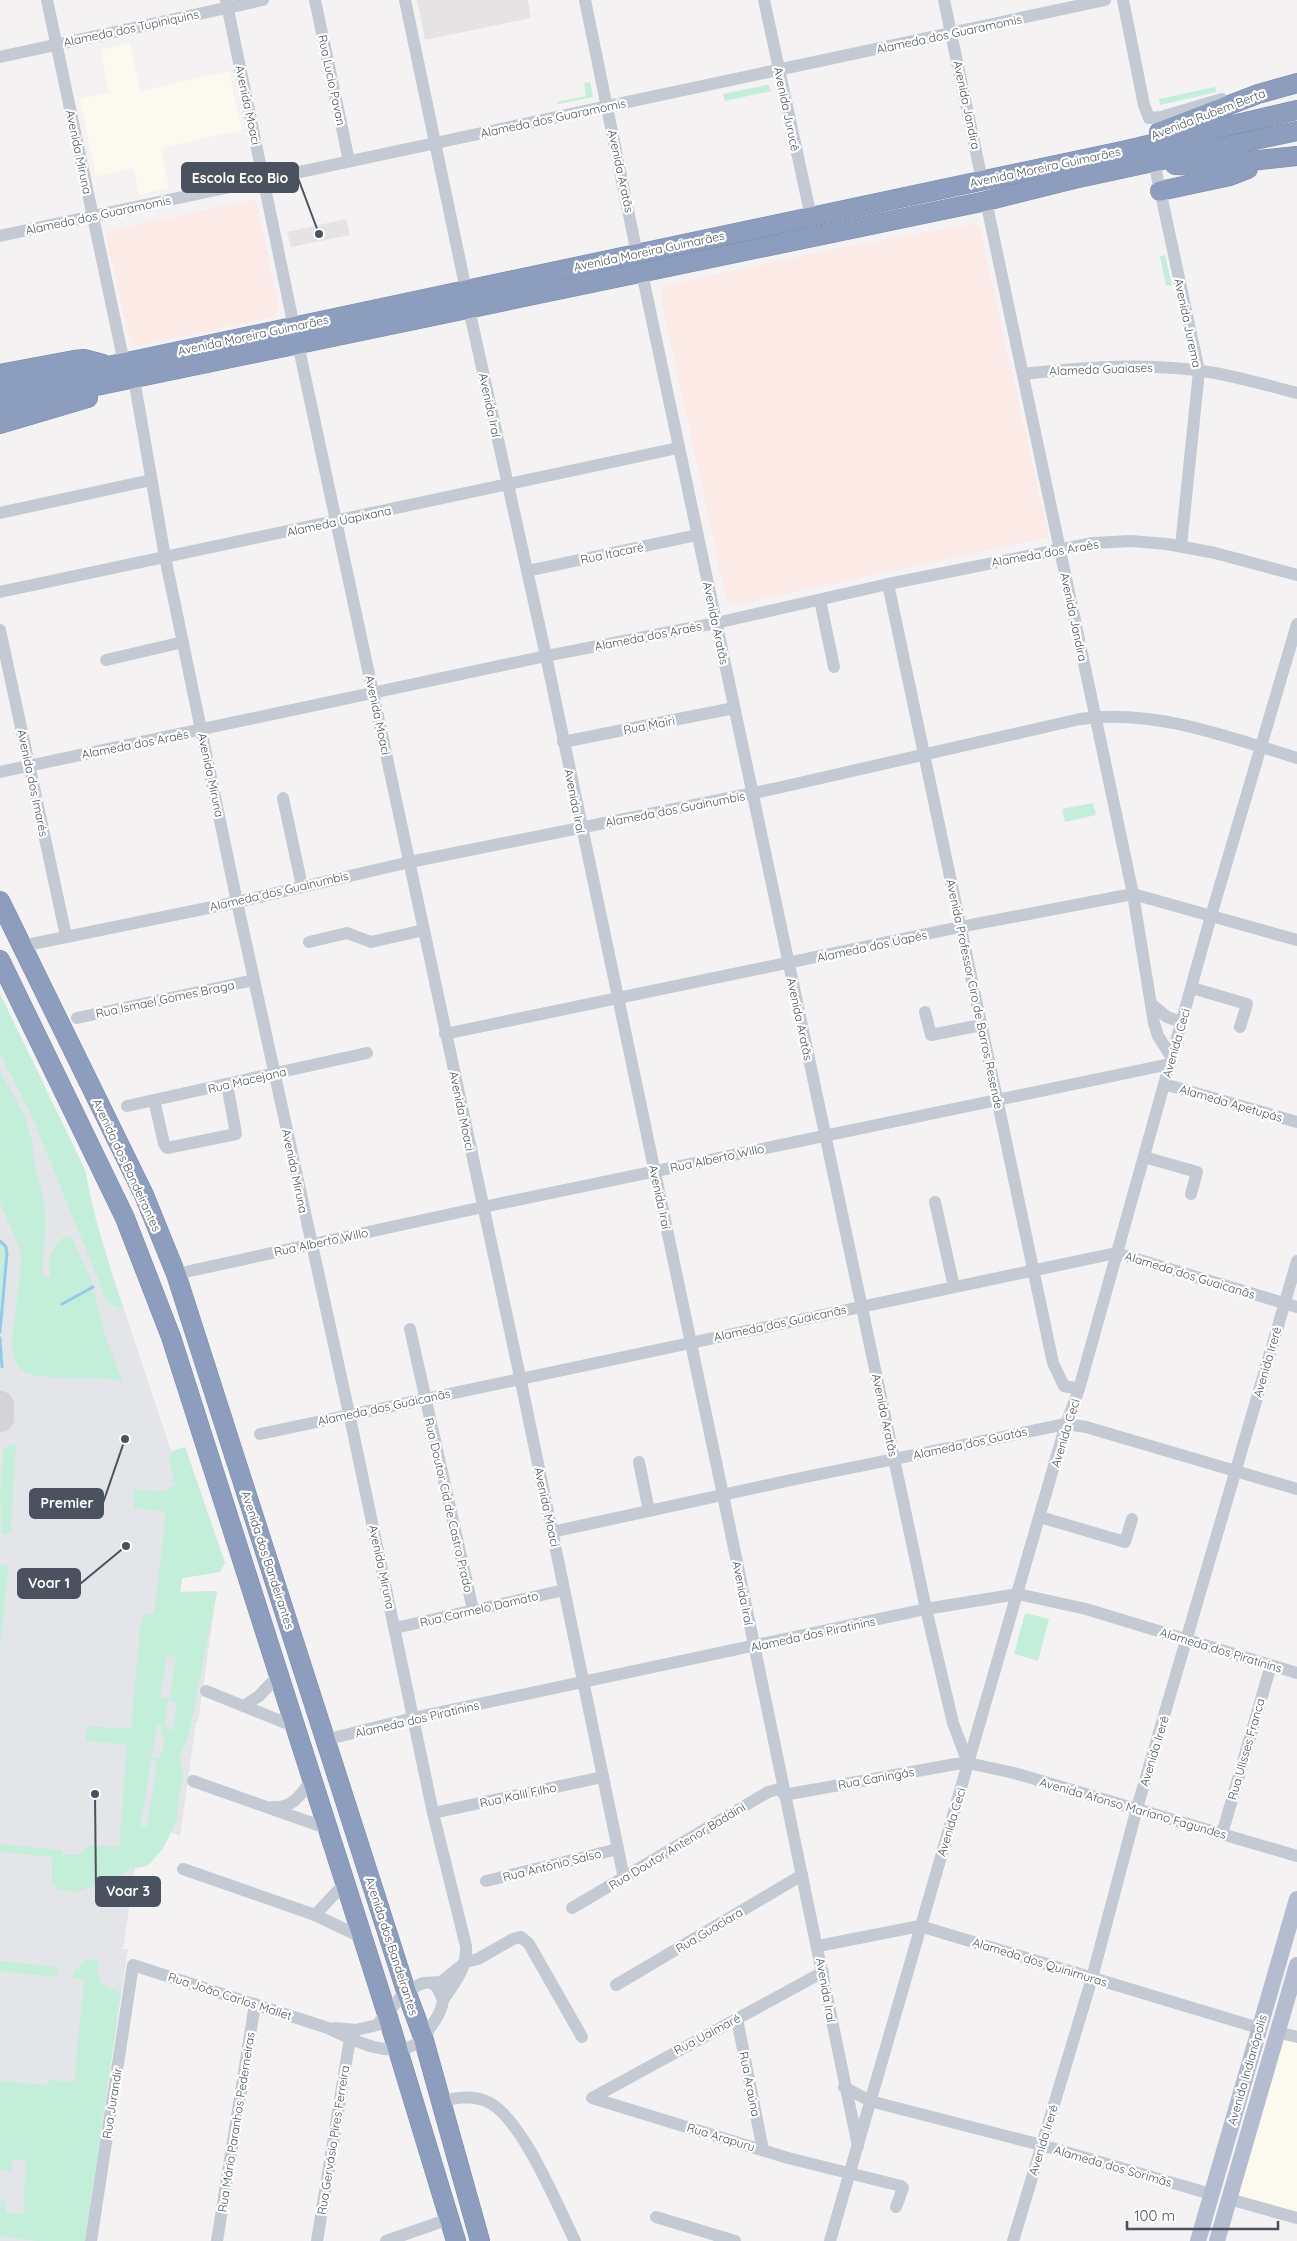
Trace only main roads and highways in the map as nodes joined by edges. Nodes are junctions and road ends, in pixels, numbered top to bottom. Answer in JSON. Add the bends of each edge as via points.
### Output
{"nodes":[{"id":1,"x":1297,"y":84,"type":"edge"},
{"id":2,"x":1297,"y":110,"type":"edge"},
{"id":3,"x":1297,"y":131,"type":"edge"},
{"id":4,"x":1122,"y":151,"type":"junction"},
{"id":5,"x":1297,"y":156,"type":"edge"},
{"id":6,"x":1262,"y":161,"type":"junction"},
{"id":7,"x":1155,"y":162,"type":"junction"},
{"id":8,"x":1160,"y":191,"type":"road end"},
{"id":9,"x":296,"y":336,"type":"junction"},
{"id":10,"x":118,"y":373,"type":"junction"},
{"id":11,"x":0,"y":374,"type":"edge"},
{"id":12,"x":0,"y":389,"type":"edge"},
{"id":13,"x":0,"y":406,"type":"edge"},
{"id":14,"x":0,"y":424,"type":"edge"},
{"id":15,"x":0,"y":901,"type":"edge"},
{"id":16,"x":0,"y":960,"type":"edge"},
{"id":17,"x":1297,"y":1899,"type":"edge"},
{"id":18,"x":1297,"y":1965,"type":"edge"},
{"id":19,"x":456,"y":2241,"type":"edge"},
{"id":20,"x":480,"y":2241,"type":"edge"},
{"id":21,"x":1198,"y":2241,"type":"edge"},
{"id":22,"x":1217,"y":2241,"type":"edge"}],
"edges":[{"from":1,"to":4,"type":"highway","name":"Avenida Rubem Berta","via":[[1258,94],[1151,135]]},
{"from":2,"to":4,"type":"highway","name":"Avenida Moreira Guimarães"},
{"from":3,"to":7,"type":"highway","name":"Avenida Moreira Guimarães"},
{"from":4,"to":9,"type":"highway","name":"Avenida Moreira Guimarães","via":[[466,290]]},
{"from":5,"to":6,"type":"highway","name":"Avenida Moreira Guimarães"},
{"from":6,"to":7,"type":"highway","name":"Avenida Moreira Guimarães","via":[[1196,166]]},
{"from":6,"to":8,"type":"highway","via":[[1230,176]]},
{"from":7,"to":9,"type":"highway","name":"Avenida Moreira Guimarães","via":[[986,201],[469,309]]},
{"from":9,"to":10,"type":"highway","name":"Avenida Moreira Guimarães"},
{"from":10,"to":11,"type":"highway","via":[[96,361],[74,360]]},
{"from":10,"to":12,"type":"highway","name":"Avenida Moreira Guimarães"},
{"from":10,"to":13,"type":"highway","name":"Avenida Moreira Guimarães"},
{"from":10,"to":14,"type":"highway","via":[[92,396]]},
{"from":15,"to":20,"type":"highway","name":"Avenida dos Bandeirantes","via":[[144,1195],[176,1274],[423,2037]]},
{"from":16,"to":19,"type":"highway","name":"Avenida dos Bandeirantes","via":[[93,1149],[138,1249],[171,1337]]},
{"from":17,"to":21,"type":"main road","name":"Avenida Indianópolis"},
{"from":18,"to":22,"type":"main road","name":"Avenida Indianópolis"}]}
